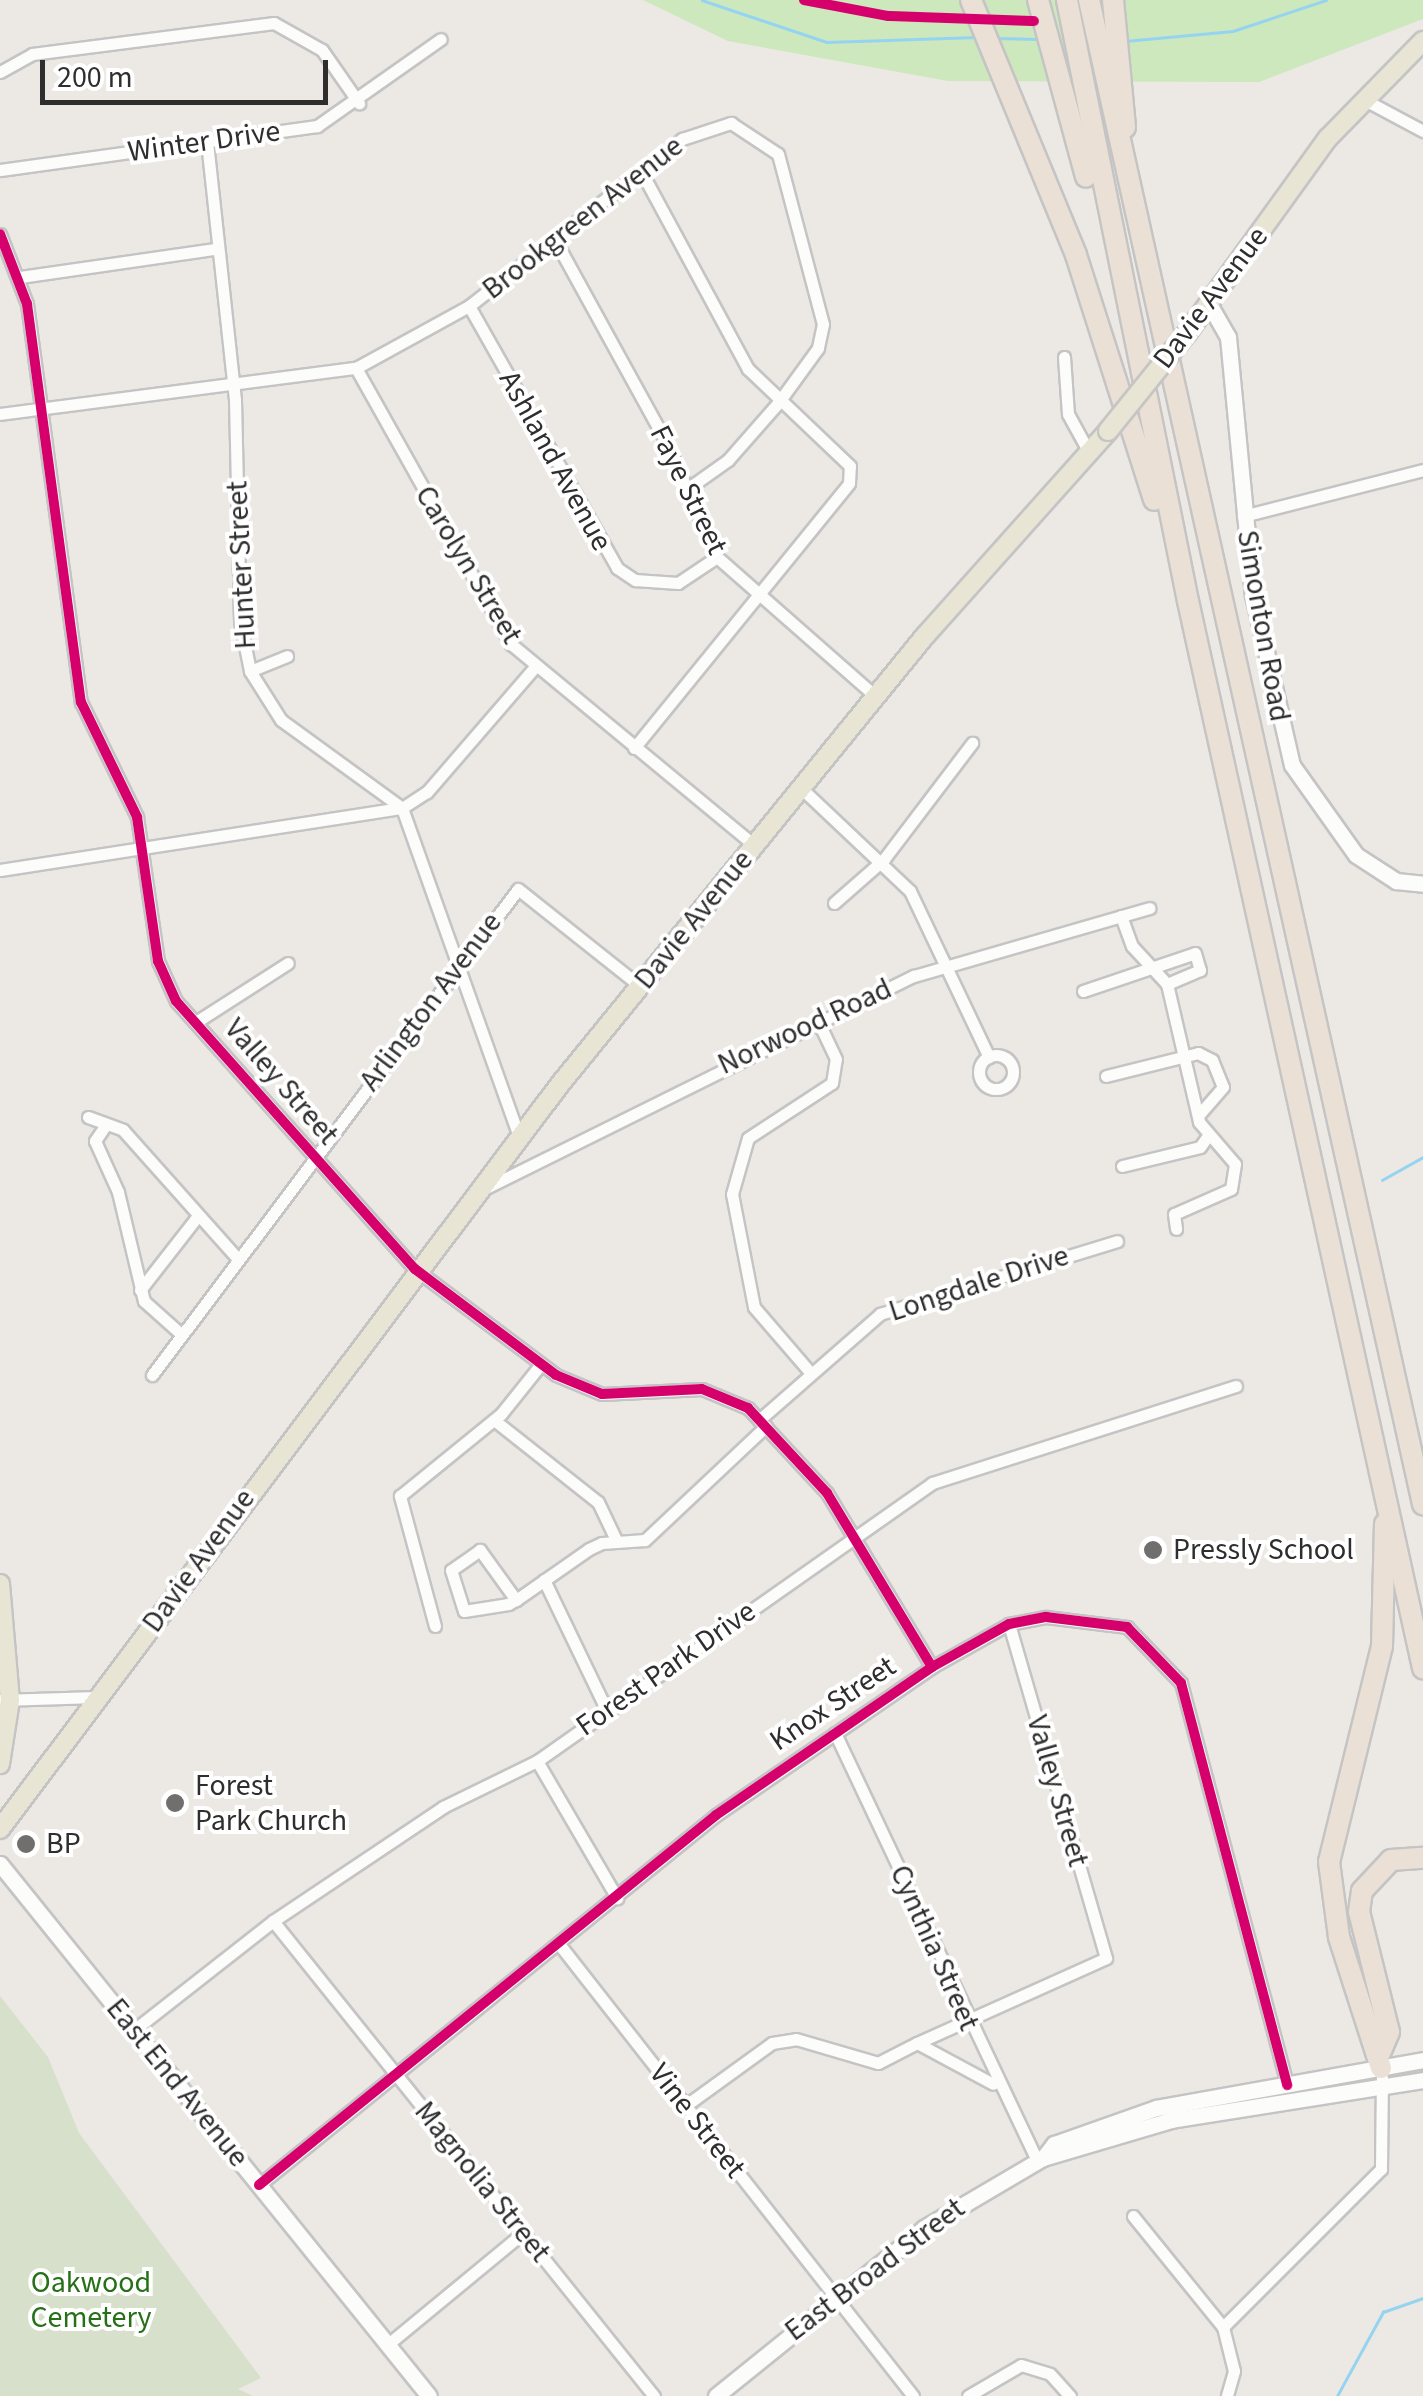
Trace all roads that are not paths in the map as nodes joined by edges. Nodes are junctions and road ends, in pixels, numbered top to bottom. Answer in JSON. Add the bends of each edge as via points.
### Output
{"nodes":[{"id":1,"x":971,"y":0,"type":"edge"},
{"id":2,"x":1038,"y":0,"type":"edge"},
{"id":3,"x":1066,"y":0,"type":"edge"},
{"id":4,"x":1089,"y":0,"type":"edge"},
{"id":5,"x":1114,"y":3,"type":"edge"},
{"id":6,"x":441,"y":39,"type":"dead end"},
{"id":7,"x":1423,"y":41,"type":"edge"},
{"id":8,"x":0,"y":72,"type":"edge"},
{"id":9,"x":1070,"y":84,"type":"junction"},
{"id":10,"x":1111,"y":85,"type":"junction"},
{"id":11,"x":1363,"y":99,"type":"junction"},
{"id":12,"x":359,"y":104,"type":"junction"},
{"id":13,"x":1423,"y":131,"type":"edge"},
{"id":14,"x":207,"y":142,"type":"junction"},
{"id":15,"x":0,"y":170,"type":"edge"},
{"id":16,"x":642,"y":173,"type":"junction"},
{"id":17,"x":0,"y":234,"type":"edge"},
{"id":18,"x":555,"y":240,"type":"junction"},
{"id":19,"x":214,"y":250,"type":"junction"},
{"id":20,"x":20,"y":277,"type":"junction"},
{"id":21,"x":1210,"y":304,"type":"junction"},
{"id":22,"x":469,"y":306,"type":"junction"},
{"id":23,"x":1064,"y":357,"type":"dead end"},
{"id":24,"x":356,"y":368,"type":"junction"},
{"id":25,"x":232,"y":382,"type":"junction"},
{"id":26,"x":778,"y":403,"type":"junction"},
{"id":27,"x":39,"y":408,"type":"junction"},
{"id":28,"x":0,"y":414,"type":"edge"},
{"id":29,"x":1090,"y":454,"type":"junction"},
{"id":30,"x":1423,"y":470,"type":"edge"},
{"id":31,"x":688,"y":490,"type":"junction"},
{"id":32,"x":1243,"y":516,"type":"junction"},
{"id":33,"x":717,"y":557,"type":"junction"},
{"id":34,"x":757,"y":596,"type":"junction"},
{"id":35,"x":1188,"y":601,"type":"junction"},
{"id":36,"x":286,"y":656,"type":"dead end"},
{"id":37,"x":534,"y":668,"type":"junction"},
{"id":38,"x":250,"y":671,"type":"junction"},
{"id":39,"x":875,"y":696,"type":"junction"},
{"id":40,"x":972,"y":743,"type":"dead end"},
{"id":41,"x":634,"y":748,"type":"junction"},
{"id":42,"x":801,"y":788,"type":"junction"},
{"id":43,"x":402,"y":808,"type":"junction"},
{"id":44,"x":754,"y":845,"type":"junction"},
{"id":45,"x":142,"y":850,"type":"junction"},
{"id":46,"x":884,"y":859,"type":"junction"},
{"id":47,"x":0,"y":870,"type":"edge"},
{"id":48,"x":1423,"y":884,"type":"edge"},
{"id":49,"x":834,"y":903,"type":"dead end"},
{"id":50,"x":1149,"y":908,"type":"dead end"},
{"id":51,"x":1120,"y":916,"type":"junction"},
{"id":52,"x":288,"y":963,"type":"dead end"},
{"id":53,"x":945,"y":964,"type":"junction"},
{"id":54,"x":454,"y":968,"type":"junction"},
{"id":55,"x":1155,"y":968,"type":"junction"},
{"id":56,"x":1167,"y":984,"type":"junction"},
{"id":57,"x":640,"y":986,"type":"junction"},
{"id":58,"x":1083,"y":991,"type":"dead end"},
{"id":59,"x":817,"y":1019,"type":"junction"},
{"id":60,"x":196,"y":1022,"type":"junction"},
{"id":61,"x":1185,"y":1056,"type":"junction"},
{"id":62,"x":989,"y":1057,"type":"dead end"},
{"id":63,"x":1106,"y":1076,"type":"dead end"},
{"id":64,"x":1198,"y":1116,"type":"junction"},
{"id":65,"x":88,"y":1118,"type":"dead end"},
{"id":66,"x":105,"y":1126,"type":"junction"},
{"id":67,"x":519,"y":1137,"type":"junction"},
{"id":68,"x":1207,"y":1138,"type":"junction"},
{"id":69,"x":313,"y":1157,"type":"junction"},
{"id":70,"x":1122,"y":1166,"type":"dead end"},
{"id":71,"x":480,"y":1187,"type":"junction"},
{"id":72,"x":196,"y":1217,"type":"junction"},
{"id":73,"x":1176,"y":1230,"type":"dead end"},
{"id":74,"x":1117,"y":1240,"type":"dead end"},
{"id":75,"x":238,"y":1259,"type":"junction"},
{"id":76,"x":415,"y":1269,"type":"junction"},
{"id":77,"x":140,"y":1290,"type":"junction"},
{"id":78,"x":182,"y":1336,"type":"junction"},
{"id":79,"x":541,"y":1364,"type":"junction"},
{"id":80,"x":808,"y":1372,"type":"junction"},
{"id":81,"x":152,"y":1375,"type":"dead end"},
{"id":82,"x":1236,"y":1386,"type":"dead end"},
{"id":83,"x":494,"y":1420,"type":"junction"},
{"id":84,"x":763,"y":1423,"type":"junction"},
{"id":85,"x":1386,"y":1502,"type":"junction"},
{"id":86,"x":1423,"y":1504,"type":"edge"},
{"id":87,"x":855,"y":1535,"type":"junction"},
{"id":88,"x":617,"y":1542,"type":"junction"},
{"id":89,"x":544,"y":1580,"type":"junction"},
{"id":90,"x":0,"y":1584,"type":"edge"},
{"id":91,"x":516,"y":1600,"type":"junction"},
{"id":92,"x":1009,"y":1624,"type":"junction"},
{"id":93,"x":436,"y":1626,"type":"dead end"},
{"id":94,"x":932,"y":1667,"type":"junction"},
{"id":95,"x":1423,"y":1668,"type":"edge"},
{"id":96,"x":100,"y":1695,"type":"junction"},
{"id":97,"x":5,"y":1708,"type":"edge"},
{"id":98,"x":607,"y":1711,"type":"junction"},
{"id":99,"x":74,"y":1730,"type":"junction"},
{"id":100,"x":835,"y":1733,"type":"junction"},
{"id":101,"x":536,"y":1761,"type":"junction"},
{"id":102,"x":0,"y":1764,"type":"edge"},
{"id":103,"x":0,"y":1830,"type":"edge"},
{"id":104,"x":1423,"y":1858,"type":"edge"},
{"id":105,"x":0,"y":1864,"type":"edge"},
{"id":106,"x":617,"y":1898,"type":"junction"},
{"id":107,"x":274,"y":1921,"type":"junction"},
{"id":108,"x":559,"y":1944,"type":"junction"},
{"id":109,"x":966,"y":2014,"type":"junction"},
{"id":110,"x":134,"y":2030,"type":"junction"},
{"id":111,"x":917,"y":2043,"type":"junction"},
{"id":112,"x":1423,"y":2060,"type":"edge"},
{"id":113,"x":1381,"y":2069,"type":"junction"},
{"id":114,"x":396,"y":2075,"type":"junction"},
{"id":115,"x":1423,"y":2080,"type":"edge"},
{"id":116,"x":993,"y":2084,"type":"junction"},
{"id":117,"x":1287,"y":2085,"type":"junction"},
{"id":118,"x":685,"y":2106,"type":"junction"},
{"id":119,"x":1040,"y":2160,"type":"junction"},
{"id":120,"x":259,"y":2185,"type":"junction"},
{"id":121,"x":1133,"y":2216,"type":"dead end"},
{"id":122,"x":524,"y":2233,"type":"junction"},
{"id":123,"x":834,"y":2298,"type":"junction"},
{"id":124,"x":1223,"y":2327,"type":"junction"},
{"id":125,"x":387,"y":2344,"type":"junction"},
{"id":126,"x":428,"y":2396,"type":"edge"},
{"id":127,"x":654,"y":2396,"type":"edge"},
{"id":128,"x":716,"y":2396,"type":"edge"},
{"id":129,"x":913,"y":2396,"type":"edge"},
{"id":130,"x":968,"y":2396,"type":"edge"},
{"id":131,"x":1070,"y":2396,"type":"edge"},
{"id":132,"x":1228,"y":2396,"type":"edge"}],
"edges":[{"from":1,"to":35,"type":"highway","via":[[1076,255]]},
{"from":2,"to":9,"type":"highway"},
{"from":3,"to":9,"type":"highway"},
{"from":4,"to":10,"type":"highway"},
{"from":5,"to":10,"type":"highway"},
{"from":6,"to":12,"type":"street","name":"Winter Drive"},
{"from":7,"to":11,"type":"main road","name":"Davie Avenue"},
{"from":8,"to":12,"type":"street","via":[[32,54],[274,23],[322,50]]},
{"from":9,"to":35,"type":"highway"},
{"from":10,"to":86,"type":"highway","via":[[1140,243]]},
{"from":11,"to":13,"type":"street"},
{"from":11,"to":21,"type":"main road","name":"Davie Avenue"},
{"from":12,"to":14,"type":"street","name":"Winter Drive","via":[[317,126]]},
{"from":14,"to":15,"type":"street","name":"Winter Drive"},
{"from":14,"to":19,"type":"street","name":"Hunter Street"},
{"from":16,"to":18,"type":"street","name":"Brookgreen Avenue"},
{"from":16,"to":26,"type":"street","via":[[748,369]]},
{"from":16,"to":26,"type":"street","name":"Brookgreen Avenue","via":[[709,123],[754,131],[778,154],[823,324],[818,348]]},
{"from":17,"to":20,"type":"street","name":"Valley Street"},
{"from":18,"to":22,"type":"street","name":"Brookgreen Avenue"},
{"from":18,"to":31,"type":"street","name":"Faye Street"},
{"from":19,"to":20,"type":"street"},
{"from":19,"to":25,"type":"street","name":"Hunter Street"},
{"from":20,"to":27,"type":"street","name":"Valley Street"},
{"from":21,"to":29,"type":"main road","name":"Davie Avenue","bridge":true},
{"from":21,"to":32,"type":"street","name":"Simonton Road","via":[[1228,337]]},
{"from":22,"to":24,"type":"street","name":"Brookgreen Avenue"},
{"from":22,"to":33,"type":"street","name":"Ashland Avenue","via":[[616,568],[667,584]]},
{"from":23,"to":29,"type":"street","via":[[1068,414]]},
{"from":24,"to":25,"type":"street","name":"Brookgreen Avenue"},
{"from":24,"to":37,"type":"street","name":"Carolyn Street","via":[[492,617]]},
{"from":25,"to":27,"type":"street","name":"Brookgreen Avenue"},
{"from":25,"to":38,"type":"street","name":"Hunter Street"},
{"from":26,"to":31,"type":"street","name":"Brookgreen Avenue","via":[[728,460]]},
{"from":26,"to":34,"type":"street","via":[[850,466],[850,483]]},
{"from":27,"to":28,"type":"street","name":"Brookgreen Avenue"},
{"from":27,"to":45,"type":"street","name":"Valley Street","via":[[81,702],[125,786]]},
{"from":29,"to":39,"type":"main road","name":"Davie Avenue"},
{"from":30,"to":32,"type":"street"},
{"from":31,"to":33,"type":"street","name":"Faye Street"},
{"from":32,"to":48,"type":"street","name":"Simonton Road","via":[[1280,720],[1304,791],[1374,871]]},
{"from":33,"to":34,"type":"street","name":"Faye Street"},
{"from":34,"to":39,"type":"street","name":"Faye Street"},
{"from":34,"to":41,"type":"street"},
{"from":35,"to":85,"type":"highway"},
{"from":36,"to":38,"type":"street"},
{"from":37,"to":41,"type":"street","name":"Carolyn Street"},
{"from":37,"to":43,"type":"street","via":[[427,792]]},
{"from":38,"to":43,"type":"street","name":"Hunter Street","via":[[281,720]]},
{"from":39,"to":42,"type":"main road","name":"Davie Avenue"},
{"from":40,"to":46,"type":"street"},
{"from":41,"to":44,"type":"street","name":"Carolyn Street"},
{"from":42,"to":44,"type":"main road","name":"Davie Avenue"},
{"from":42,"to":46,"type":"street"},
{"from":43,"to":45,"type":"street"},
{"from":43,"to":54,"type":"street"},
{"from":44,"to":57,"type":"main road","name":"Davie Avenue"},
{"from":45,"to":47,"type":"street"},
{"from":45,"to":60,"type":"street","name":"Valley Street","via":[[161,972]]},
{"from":46,"to":49,"type":"street"},
{"from":46,"to":53,"type":"street"},
{"from":50,"to":51,"type":"street","name":"Norwood Road"},
{"from":51,"to":53,"type":"street","name":"Norwood Road"},
{"from":51,"to":55,"type":"street","via":[[1132,946]]},
{"from":52,"to":60,"type":"street"},
{"from":53,"to":59,"type":"street","name":"Norwood Road"},
{"from":53,"to":62,"type":"street"},
{"from":54,"to":57,"type":"street","name":"Arlington Avenue","via":[[518,890]]},
{"from":54,"to":67,"type":"street"},
{"from":54,"to":69,"type":"street","name":"Arlington Avenue"},
{"from":55,"to":56,"type":"street"},
{"from":55,"to":56,"type":"street","via":[[1195,953],[1200,970]]},
{"from":55,"to":58,"type":"street"},
{"from":56,"to":61,"type":"street"},
{"from":57,"to":67,"type":"main road","name":"Davie Avenue"},
{"from":59,"to":71,"type":"street","name":"Norwood Road"},
{"from":59,"to":80,"type":"street","via":[[836,1059],[832,1083],[748,1138],[732,1194],[747,1292]]},
{"from":60,"to":69,"type":"street","name":"Valley Street"},
{"from":61,"to":63,"type":"street"},
{"from":61,"to":64,"type":"street"},
{"from":61,"to":64,"type":"street","via":[[1198,1053],[1220,1072],[1214,1106]]},
{"from":64,"to":68,"type":"street"},
{"from":65,"to":66,"type":"street"},
{"from":66,"to":72,"type":"street","via":[[123,1130]]},
{"from":66,"to":77,"type":"street","via":[[95,1141],[118,1192]]},
{"from":67,"to":71,"type":"main road","name":"Davie Avenue"},
{"from":68,"to":70,"type":"street","via":[[1200,1147]]},
{"from":68,"to":73,"type":"street","via":[[1235,1164],[1231,1189],[1174,1214]]},
{"from":69,"to":75,"type":"street","name":"Arlington Avenue"},
{"from":69,"to":76,"type":"street","name":"Valley Street"},
{"from":71,"to":76,"type":"main road","name":"Davie Avenue"},
{"from":72,"to":75,"type":"street"},
{"from":72,"to":77,"type":"street"},
{"from":74,"to":80,"type":"street","name":"Longdale Drive","via":[[901,1305]]},
{"from":75,"to":78,"type":"street","name":"Arlington Avenue"},
{"from":76,"to":79,"type":"street","name":"Valley Street"},
{"from":76,"to":96,"type":"main road","name":"Davie Avenue"},
{"from":77,"to":78,"type":"street"},
{"from":78,"to":81,"type":"street","name":"Arlington Avenue"},
{"from":79,"to":83,"type":"street"},
{"from":79,"to":84,"type":"street","name":"Valley Street","via":[[602,1394],[702,1388]]},
{"from":80,"to":84,"type":"street","name":"Longdale Drive"},
{"from":82,"to":87,"type":"street","name":"Forest Park Drive","via":[[932,1483]]},
{"from":83,"to":88,"type":"street","via":[[598,1502]]},
{"from":83,"to":93,"type":"street","via":[[400,1496]]},
{"from":84,"to":87,"type":"street","name":"Valley Street"},
{"from":84,"to":88,"type":"street","name":"Longdale Drive","via":[[645,1540]]},
{"from":85,"to":95,"type":"highway"},
{"from":85,"to":113,"type":"highway","via":[[1382,1646],[1328,1862],[1339,1936]]},
{"from":87,"to":94,"type":"street","name":"Valley Street"},
{"from":87,"to":98,"type":"street","name":"Forest Park Drive"},
{"from":88,"to":89,"type":"street","name":"Longdale Drive"},
{"from":89,"to":91,"type":"street","name":"Longdale Drive"},
{"from":89,"to":98,"type":"street"},
{"from":90,"to":97,"type":"main road"},
{"from":91,"to":91,"type":"street","via":[[464,1611],[451,1570],[480,1550]]},
{"from":92,"to":94,"type":"street","name":"Knox Street"},
{"from":92,"to":109,"type":"street","name":"Valley Street","via":[[1106,1958]]},
{"from":92,"to":117,"type":"street","name":"Knox Street","via":[[1102,1617],[1168,1660]]},
{"from":94,"to":100,"type":"street","name":"Knox Street"},
{"from":96,"to":97,"type":"street"},
{"from":96,"to":99,"type":"main road","name":"Davie Avenue"},
{"from":97,"to":99,"type":"street","via":[[69,1707]]},
{"from":97,"to":102,"type":"main road"},
{"from":98,"to":101,"type":"street","name":"Forest Park Drive"},
{"from":99,"to":103,"type":"main road","name":"Davie Avenue"},
{"from":100,"to":106,"type":"street","name":"Knox Street"},
{"from":100,"to":109,"type":"street","name":"Cynthia Street"},
{"from":101,"to":106,"type":"street"},
{"from":101,"to":107,"type":"street","name":"Forest Park Drive","via":[[443,1807]]},
{"from":104,"to":113,"type":"highway","via":[[1391,1860],[1362,1891],[1358,1912],[1389,2032]]},
{"from":105,"to":110,"type":"street","name":"East End Avenue"},
{"from":106,"to":108,"type":"street","name":"Knox Street"},
{"from":107,"to":110,"type":"street","name":"Forest Park Drive"},
{"from":107,"to":114,"type":"street","name":"Magnolia Street"},
{"from":108,"to":114,"type":"street","name":"Knox Street"},
{"from":108,"to":118,"type":"street","name":"Vine Street"},
{"from":109,"to":111,"type":"street"},
{"from":109,"to":116,"type":"street","name":"Cynthia Street"},
{"from":110,"to":120,"type":"street","name":"East End Avenue"},
{"from":111,"to":116,"type":"street"},
{"from":111,"to":118,"type":"street","via":[[878,2064],[819,2043],[772,2043]]},
{"from":112,"to":113,"type":"street","name":"East Broad Street"},
{"from":113,"to":115,"type":"street","name":"East Broad Street"},
{"from":113,"to":117,"type":"street","name":"East Broad Street"},
{"from":113,"to":119,"type":"street","name":"East Broad Street"},
{"from":113,"to":124,"type":"street","via":[[1381,2169]]},
{"from":114,"to":120,"type":"street","name":"Knox Street"},
{"from":114,"to":122,"type":"street","name":"Magnolia Street"},
{"from":116,"to":119,"type":"street","name":"Cynthia Street"},
{"from":117,"to":119,"type":"street","name":"East Broad Street","via":[[1142,2112],[1054,2144]]},
{"from":118,"to":123,"type":"street","name":"Vine Street"},
{"from":119,"to":123,"type":"street","name":"East Broad Street","via":[[924,2228]]},
{"from":120,"to":125,"type":"street","name":"East End Avenue"},
{"from":121,"to":124,"type":"street"},
{"from":122,"to":125,"type":"street"},
{"from":122,"to":127,"type":"street","name":"Magnolia Street"},
{"from":123,"to":128,"type":"street","name":"East Broad Street"},
{"from":123,"to":129,"type":"street","name":"Vine Street"},
{"from":124,"to":132,"type":"street","via":[[1234,2371]]},
{"from":125,"to":126,"type":"street","name":"East End Avenue"},
{"from":130,"to":131,"type":"street","via":[[1020,2365],[1050,2374]]}]}
